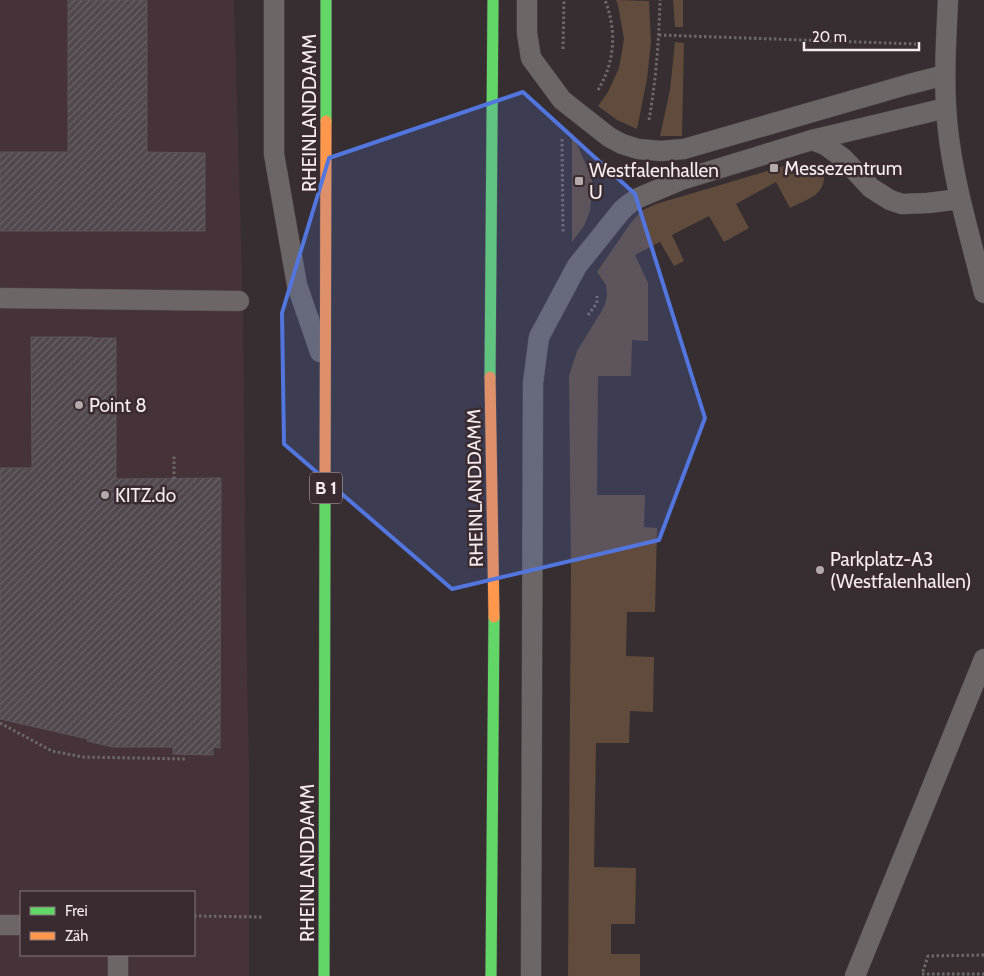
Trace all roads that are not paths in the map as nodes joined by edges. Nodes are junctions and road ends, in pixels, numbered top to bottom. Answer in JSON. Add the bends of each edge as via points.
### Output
{"nodes":[{"id":1,"x":274,"y":0,"type":"edge"},
{"id":2,"x":326,"y":0,"type":"edge"},
{"id":3,"x":494,"y":0,"type":"edge"},
{"id":4,"x":527,"y":0,"type":"edge"},
{"id":5,"x":948,"y":0,"type":"edge"},
{"id":6,"x":945,"y":75,"type":"junction"},
{"id":7,"x":946,"y":108,"type":"junction"},
{"id":8,"x":812,"y":140,"type":"junction"},
{"id":9,"x":960,"y":199,"type":"junction"},
{"id":10,"x":984,"y":294,"type":"edge"},
{"id":11,"x":0,"y":298,"type":"edge"},
{"id":12,"x":239,"y":301,"type":"dead end"},
{"id":13,"x":326,"y":370,"type":"junction"},
{"id":14,"x":984,"y":659,"type":"edge"},
{"id":15,"x":0,"y":925,"type":"edge"},
{"id":16,"x":20,"y":925,"type":"edge"},
{"id":17,"x":118,"y":956,"type":"edge"},
{"id":18,"x":118,"y":976,"type":"edge"},
{"id":19,"x":324,"y":976,"type":"edge"},
{"id":20,"x":491,"y":976,"type":"edge"},
{"id":21,"x":530,"y":976,"type":"edge"},
{"id":22,"x":855,"y":976,"type":"edge"}],
"edges":[{"from":1,"to":13,"type":"lane","via":[[274,154],[297,285]]},
{"from":2,"to":13,"type":"main road","name":"RHEINLANDDAMM","number":"B 1"},
{"from":3,"to":20,"type":"main road","name":"RHEINLANDDAMM","via":[[490,354],[494,632]]},
{"from":4,"to":6,"type":"lane","via":[[530,58],[562,100],[609,137],[638,149],[684,149]]},
{"from":5,"to":6,"type":"lane"},
{"from":6,"to":7,"type":"lane"},
{"from":7,"to":8,"type":"lane"},
{"from":7,"to":9,"type":"lane"},
{"from":8,"to":9,"type":"lane","via":[[843,158],[871,188],[890,200],[902,204]]},
{"from":8,"to":21,"type":"lane","via":[[681,180],[638,198],[622,210],[578,266],[539,337],[533,383]]},
{"from":9,"to":10,"type":"lane"},
{"from":11,"to":12,"type":"lane"},
{"from":13,"to":19,"type":"main road","name":"RHEINLANDDAMM","number":"B 1"},
{"from":14,"to":22,"type":"lane"},
{"from":15,"to":16,"type":"lane"},
{"from":17,"to":18,"type":"lane"}]}
